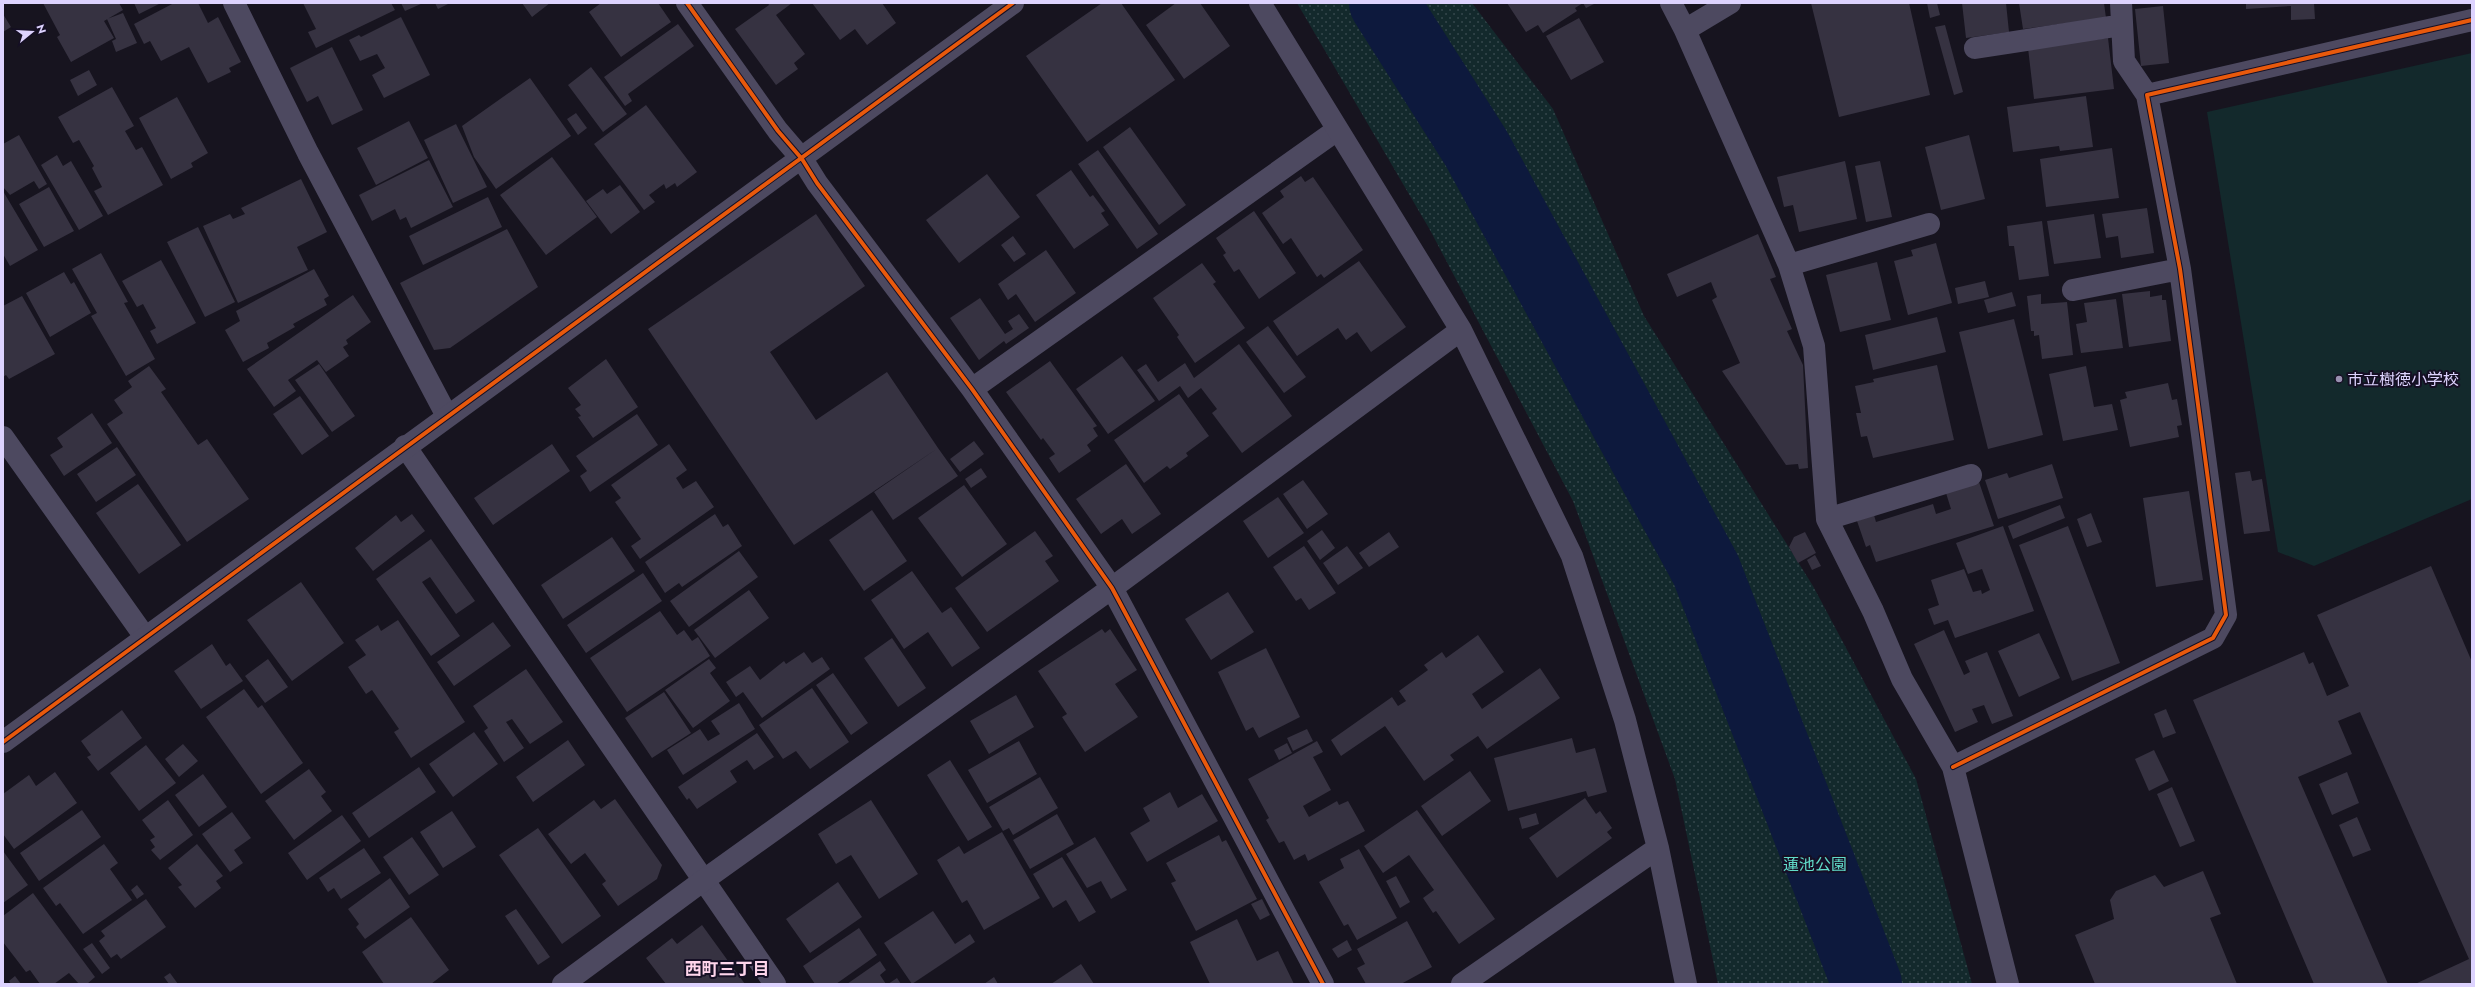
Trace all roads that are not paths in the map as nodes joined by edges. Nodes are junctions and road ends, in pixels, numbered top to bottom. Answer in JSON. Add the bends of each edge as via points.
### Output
{"nodes":[{"id":1,"x":234,"y":3,"type":"edge"},
{"id":2,"x":687,"y":3,"type":"edge"},
{"id":3,"x":1013,"y":3,"type":"edge"},
{"id":4,"x":1260,"y":3,"type":"edge"},
{"id":5,"x":1670,"y":3,"type":"edge"},
{"id":6,"x":1730,"y":3,"type":"edge"},
{"id":7,"x":2121,"y":3,"type":"edge"},
{"id":8,"x":2472,"y":20,"type":"edge"},
{"id":9,"x":2122,"y":25,"type":"junction"},
{"id":10,"x":1686,"y":30,"type":"junction"},
{"id":11,"x":1975,"y":48,"type":"dead end"},
{"id":12,"x":2147,"y":95,"type":"junction"},
{"id":13,"x":1337,"y":130,"type":"junction"},
{"id":14,"x":802,"y":158,"type":"junction"},
{"id":15,"x":1929,"y":224,"type":"dead end"},
{"id":16,"x":1789,"y":265,"type":"junction"},
{"id":17,"x":2180,"y":270,"type":"junction"},
{"id":18,"x":2073,"y":290,"type":"dead end"},
{"id":19,"x":1460,"y":330,"type":"junction"},
{"id":20,"x":972,"y":389,"type":"junction"},
{"id":21,"x":447,"y":416,"type":"junction"},
{"id":22,"x":3,"y":437,"type":"edge"},
{"id":23,"x":405,"y":446,"type":"junction"},
{"id":24,"x":1971,"y":475,"type":"dead end"},
{"id":25,"x":1828,"y":519,"type":"junction"},
{"id":26,"x":1112,"y":588,"type":"junction"},
{"id":27,"x":145,"y":637,"type":"junction"},
{"id":28,"x":3,"y":742,"type":"edge"},
{"id":29,"x":1954,"y":767,"type":"junction"},
{"id":30,"x":1658,"y":848,"type":"junction"},
{"id":31,"x":704,"y":880,"type":"junction"},
{"id":32,"x":562,"y":984,"type":"edge"},
{"id":33,"x":775,"y":984,"type":"edge"},
{"id":34,"x":1323,"y":984,"type":"edge"},
{"id":35,"x":1462,"y":984,"type":"edge"},
{"id":36,"x":1686,"y":984,"type":"edge"},
{"id":37,"x":2008,"y":984,"type":"edge"}],
"edges":[{"from":1,"to":21,"type":"street","via":[[308,153]]},
{"from":2,"to":14,"type":"street","via":[[778,131]]},
{"from":3,"to":14,"type":"street"},
{"from":4,"to":13,"type":"street"},
{"from":5,"to":10,"type":"street"},
{"from":6,"to":10,"type":"street"},
{"from":7,"to":9,"type":"street"},
{"from":8,"to":12,"type":"street"},
{"from":9,"to":11,"type":"street"},
{"from":9,"to":12,"type":"street","via":[[2124,61]]},
{"from":10,"to":16,"type":"street"},
{"from":12,"to":17,"type":"street"},
{"from":13,"to":19,"type":"street"},
{"from":13,"to":20,"type":"street"},
{"from":14,"to":20,"type":"street","via":[[817,183]]},
{"from":14,"to":21,"type":"street"},
{"from":15,"to":16,"type":"street"},
{"from":16,"to":25,"type":"street","via":[[1814,346]]},
{"from":17,"to":18,"type":"street"},
{"from":17,"to":29,"type":"street","via":[[2226,615],[2213,638]]},
{"from":19,"to":26,"type":"street"},
{"from":19,"to":30,"type":"street","via":[[1572,556],[1625,720]]},
{"from":20,"to":26,"type":"street"},
{"from":21,"to":23,"type":"street"},
{"from":22,"to":27,"type":"street"},
{"from":23,"to":27,"type":"street"},
{"from":23,"to":31,"type":"street"},
{"from":24,"to":25,"type":"street"},
{"from":25,"to":29,"type":"street","via":[[1873,611],[1902,679]]},
{"from":26,"to":31,"type":"street"},
{"from":26,"to":34,"type":"street"},
{"from":27,"to":28,"type":"street"},
{"from":29,"to":37,"type":"street"},
{"from":30,"to":35,"type":"street"},
{"from":30,"to":36,"type":"street"},
{"from":31,"to":32,"type":"street"},
{"from":31,"to":33,"type":"street"}]}
